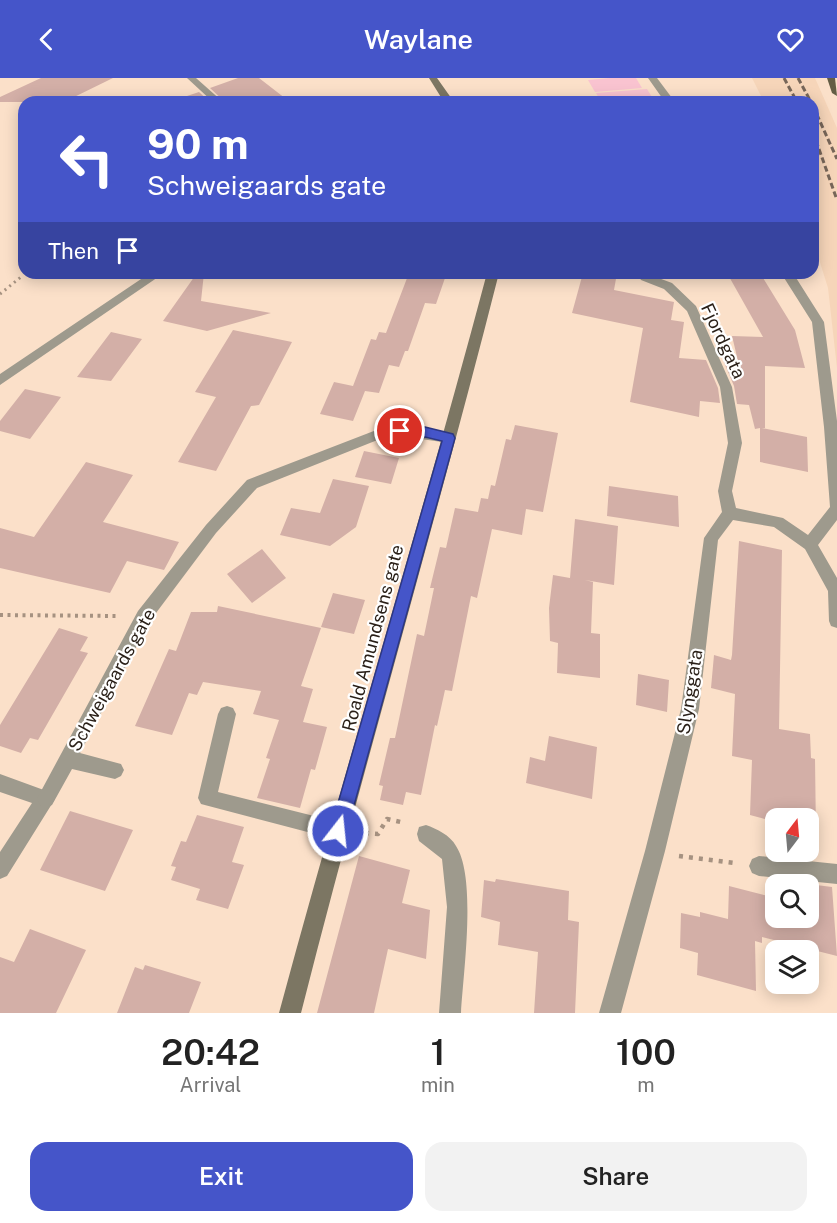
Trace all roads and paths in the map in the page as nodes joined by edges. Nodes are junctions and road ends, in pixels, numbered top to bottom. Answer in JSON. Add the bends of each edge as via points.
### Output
{"nodes":[{"id":1,"x":191,"y":78,"type":"edge"},
{"id":2,"x":433,"y":78,"type":"edge"},
{"id":3,"x":652,"y":78,"type":"edge"},
{"id":4,"x":831,"y":78,"type":"edge"},
{"id":5,"x":837,"y":93,"type":"edge"},
{"id":6,"x":211,"y":96,"type":"edge"},
{"id":7,"x":445,"y":96,"type":"edge"},
{"id":8,"x":666,"y":96,"type":"edge"},
{"id":9,"x":19,"y":279,"type":"edge"},
{"id":10,"x":149,"y":279,"type":"edge"},
{"id":11,"x":492,"y":279,"type":"edge"},
{"id":12,"x":650,"y":279,"type":"edge"},
{"id":13,"x":791,"y":279,"type":"edge"},
{"id":14,"x":0,"y":294,"type":"edge"},
{"id":15,"x":0,"y":380,"type":"edge"},
{"id":16,"x":449,"y":438,"type":"junction"},
{"id":17,"x":837,"y":507,"type":"edge"},
{"id":18,"x":730,"y":513,"type":"junction"},
{"id":19,"x":810,"y":544,"type":"junction"},
{"id":20,"x":836,"y":593,"type":"edge"},
{"id":21,"x":0,"y":615,"type":"edge"},
{"id":22,"x":144,"y":616,"type":"junction"},
{"id":23,"x":837,"y":621,"type":"edge"},
{"id":24,"x":227,"y":714,"type":"dead end"},
{"id":25,"x":68,"y":759,"type":"junction"},
{"id":26,"x":115,"y":770,"type":"dead end"},
{"id":27,"x":0,"y":783,"type":"edge"},
{"id":28,"x":46,"y":799,"type":"junction"},
{"id":29,"x":338,"y":831,"type":"junction"},
{"id":30,"x":364,"y":832,"type":"dead end"},
{"id":31,"x":426,"y":834,"type":"joint"},
{"id":32,"x":655,"y":851,"type":"junction"},
{"id":33,"x":759,"y":866,"type":"joint"},
{"id":34,"x":0,"y":869,"type":"edge"},
{"id":35,"x":837,"y":874,"type":"edge"},
{"id":36,"x":290,"y":1013,"type":"edge"},
{"id":37,"x":450,"y":1013,"type":"edge"},
{"id":38,"x":610,"y":1013,"type":"edge"}],
"edges":[{"from":1,"to":6,"type":"street"},
{"from":2,"to":7,"type":"street"},
{"from":3,"to":8,"type":"street"},
{"from":4,"to":5,"type":"main road"},
{"from":9,"to":14,"type":"path"},
{"from":10,"to":15,"type":"street"},
{"from":11,"to":16,"type":"street","name":"Roald Amundsens gate"},
{"from":12,"to":18,"type":"street","name":"Fjordgata","via":[[669,286],[692,309],[726,387],[735,443],[725,491]]},
{"from":13,"to":17,"type":"street","via":[[818,322]]},
{"from":16,"to":22,"type":"street","name":"Schweigaards gate","via":[[425,432],[380,434],[252,484],[211,529]]},
{"from":16,"to":29,"type":"street","name":"Roald Amundsens gate"},
{"from":17,"to":19,"type":"street"},
{"from":18,"to":19,"type":"street","via":[[778,522]]},
{"from":18,"to":32,"type":"street","name":"Slynggata","via":[[711,538],[690,709]]},
{"from":19,"to":20,"type":"street"},
{"from":20,"to":23,"type":"street"},
{"from":21,"to":22,"type":"path"},
{"from":22,"to":25,"type":"street","name":"Schweigaards gate"},
{"from":24,"to":29,"type":"street","via":[[207,798]]},
{"from":25,"to":26,"type":"street","name":"Schweigaards gate"},
{"from":25,"to":28,"type":"street","name":"Schweigaards gate"},
{"from":27,"to":28,"type":"street"},
{"from":28,"to":34,"type":"street","name":"Schweigaards gate"},
{"from":29,"to":36,"type":"street","name":"Roald Amundsens gate"},
{"from":30,"to":31,"type":"path","via":[[378,834],[387,819],[405,823],[405,843],[420,847]]},
{"from":31,"to":37,"type":"street","via":[[451,854],[457,881]]},
{"from":32,"to":33,"type":"path"},
{"from":32,"to":38,"type":"street","name":"Slynggata"},
{"from":33,"to":35,"type":"street"}]}
